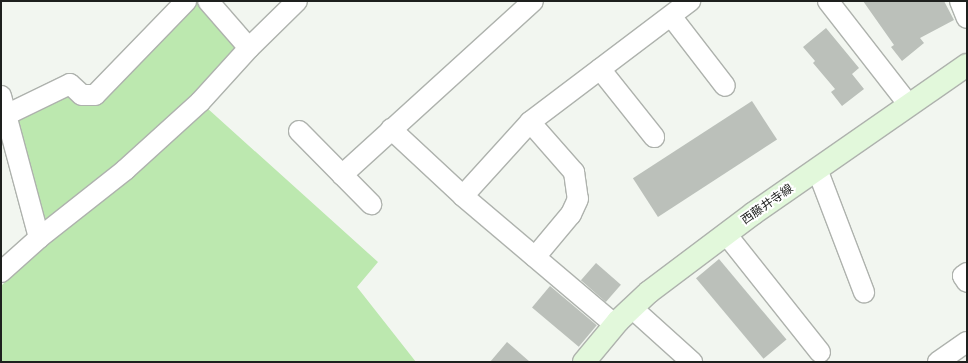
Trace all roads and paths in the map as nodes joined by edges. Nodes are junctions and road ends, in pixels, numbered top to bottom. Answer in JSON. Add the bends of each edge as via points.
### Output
{"nodes":[{"id":1,"x":186,"y":1,"type":"edge"},
{"id":2,"x":208,"y":1,"type":"edge"},
{"id":3,"x":297,"y":1,"type":"edge"},
{"id":4,"x":533,"y":1,"type":"edge"},
{"id":5,"x":690,"y":1,"type":"edge"},
{"id":6,"x":828,"y":1,"type":"edge"},
{"id":7,"x":960,"y":1,"type":"edge"},
{"id":8,"x":512,"y":8,"type":"edge"},
{"id":9,"x":671,"y":16,"type":"junction"},
{"id":10,"x":967,"y":18,"type":"edge"},
{"id":11,"x":249,"y":48,"type":"junction"},
{"id":12,"x":967,"y":65,"type":"edge"},
{"id":13,"x":600,"y":69,"type":"junction"},
{"id":14,"x":726,"y":86,"type":"dead end"},
{"id":15,"x":1,"y":96,"type":"edge"},
{"id":16,"x":909,"y":106,"type":"junction"},
{"id":17,"x":6,"y":115,"type":"junction"},
{"id":18,"x":530,"y":122,"type":"junction"},
{"id":19,"x":391,"y":129,"type":"junction"},
{"id":20,"x":299,"y":131,"type":"dead end"},
{"id":21,"x":654,"y":137,"type":"dead end"},
{"id":22,"x":817,"y":169,"type":"junction"},
{"id":23,"x":342,"y":175,"type":"junction"},
{"id":24,"x":463,"y":196,"type":"junction"},
{"id":25,"x":371,"y":204,"type":"dead end"},
{"id":26,"x":726,"y":234,"type":"junction"},
{"id":27,"x":39,"y":238,"type":"junction"},
{"id":28,"x":535,"y":257,"type":"junction"},
{"id":29,"x":1,"y":272,"type":"edge"},
{"id":30,"x":967,"y":273,"type":"edge"},
{"id":31,"x":967,"y":282,"type":"edge"},
{"id":32,"x":864,"y":292,"type":"dead end"},
{"id":33,"x":632,"y":308,"type":"junction"},
{"id":34,"x":615,"y":325,"type":"junction"},
{"id":35,"x":967,"y":342,"type":"edge"},
{"id":36,"x":820,"y":352,"type":"dead end"},
{"id":37,"x":584,"y":362,"type":"edge"},
{"id":38,"x":692,"y":362,"type":"edge"},
{"id":39,"x":938,"y":362,"type":"edge"}],
"edges":[{"from":1,"to":17,"type":"street","via":[[94,95],[82,95],[70,84]]},
{"from":2,"to":11,"type":"street"},
{"from":3,"to":11,"type":"street"},
{"from":4,"to":8,"type":"street"},
{"from":5,"to":9,"type":"street"},
{"from":6,"to":16,"type":"street"},
{"from":7,"to":10,"type":"street"},
{"from":8,"to":19,"type":"street"},
{"from":9,"to":13,"type":"street"},
{"from":9,"to":14,"type":"street"},
{"from":11,"to":27,"type":"street","via":[[200,102],[125,170]]},
{"from":12,"to":16,"type":"main road","name":"西藤井寺線"},
{"from":13,"to":18,"type":"street"},
{"from":13,"to":21,"type":"street"},
{"from":15,"to":17,"type":"street"},
{"from":16,"to":22,"type":"main road","name":"西藤井寺線"},
{"from":17,"to":27,"type":"street"},
{"from":18,"to":24,"type":"street"},
{"from":18,"to":28,"type":"street","via":[[574,172],[578,199],[570,214]]},
{"from":19,"to":23,"type":"street"},
{"from":19,"to":24,"type":"street"},
{"from":20,"to":23,"type":"street"},
{"from":22,"to":26,"type":"main road","name":"西藤井寺線"},
{"from":22,"to":32,"type":"street"},
{"from":23,"to":25,"type":"street"},
{"from":24,"to":28,"type":"street"},
{"from":26,"to":33,"type":"main road","name":"西藤井寺線","via":[[649,292]]},
{"from":26,"to":36,"type":"street"},
{"from":27,"to":29,"type":"street"},
{"from":28,"to":34,"type":"street"},
{"from":30,"to":31,"type":"street","via":[[963,276]]},
{"from":33,"to":34,"type":"main road","name":"西藤井寺線"},
{"from":33,"to":38,"type":"street"},
{"from":34,"to":37,"type":"main road","name":"西藤井寺線"},
{"from":35,"to":39,"type":"street"}]}
